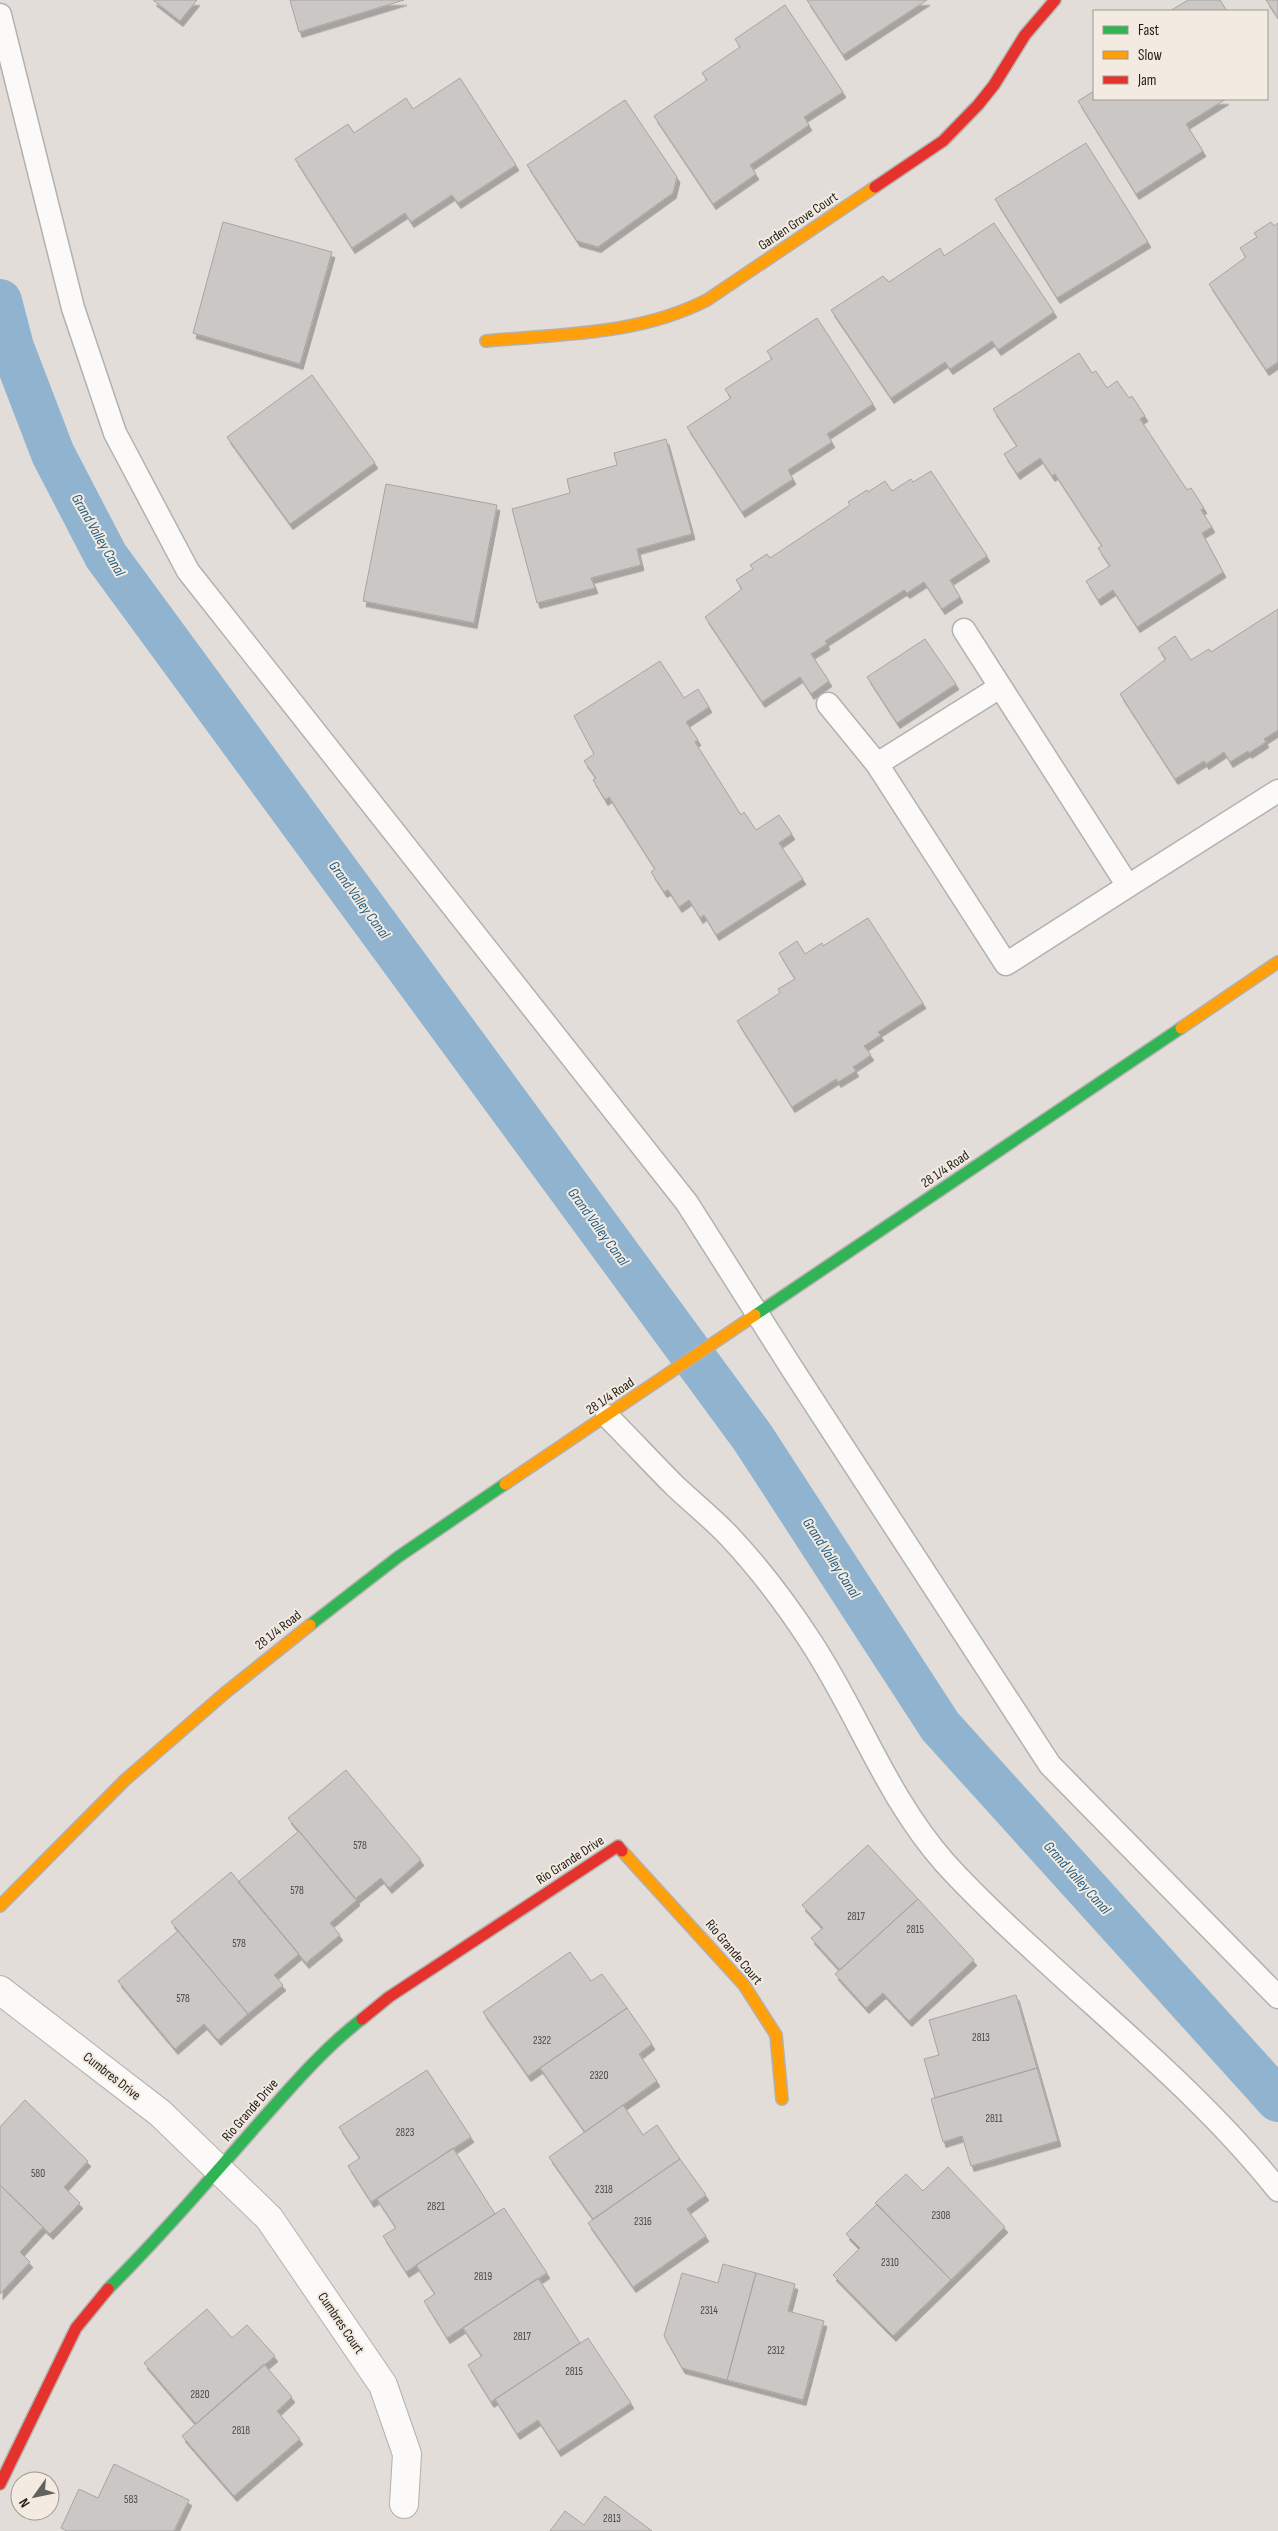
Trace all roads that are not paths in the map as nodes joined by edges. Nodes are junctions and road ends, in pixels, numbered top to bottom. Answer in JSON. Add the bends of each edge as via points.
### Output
{"nodes":[{"id":1,"x":1054,"y":0,"type":"edge"},
{"id":2,"x":0,"y":15,"type":"edge"},
{"id":3,"x":486,"y":340,"type":"dead end"},
{"id":4,"x":964,"y":630,"type":"dead end"},
{"id":5,"x":1000,"y":687,"type":"junction"},
{"id":6,"x":828,"y":704,"type":"dead end"},
{"id":7,"x":877,"y":764,"type":"junction"},
{"id":8,"x":1278,"y":791,"type":"edge"},
{"id":9,"x":1128,"y":886,"type":"junction"},
{"id":10,"x":1278,"y":962,"type":"edge"},
{"id":11,"x":749,"y":1319,"type":"junction"},
{"id":12,"x":607,"y":1416,"type":"junction"},
{"id":13,"x":618,"y":1846,"type":"joint"},
{"id":14,"x":0,"y":1906,"type":"edge"},
{"id":15,"x":0,"y":1990,"type":"edge"},
{"id":16,"x":1278,"y":1997,"type":"edge"},
{"id":17,"x":782,"y":2099,"type":"dead end"},
{"id":18,"x":218,"y":2168,"type":"junction"},
{"id":19,"x":1278,"y":2190,"type":"edge"},
{"id":20,"x":0,"y":2484,"type":"edge"},
{"id":21,"x":404,"y":2504,"type":"dead end"}],
"edges":[{"from":1,"to":3,"type":"street","name":"Garden Grove Court","via":[[1025,35],[984,98],[962,125],[707,300],[656,322],[627,328]]},
{"from":2,"to":11,"type":"lane","via":[[73,308],[112,424],[188,571],[687,1203]]},
{"from":4,"to":5,"type":"lane"},
{"from":5,"to":7,"type":"lane"},
{"from":5,"to":9,"type":"lane"},
{"from":6,"to":7,"type":"lane"},
{"from":7,"to":9,"type":"lane","via":[[1006,964]]},
{"from":8,"to":9,"type":"lane"},
{"from":10,"to":11,"type":"street","name":"28 1/4 Road"},
{"from":11,"to":12,"type":"street","name":"28 1/4 Road"},
{"from":11,"to":16,"type":"lane","via":[[1050,1765]]},
{"from":12,"to":14,"type":"street","name":"28 1/4 Road","via":[[398,1557],[278,1649],[124,1781]]},
{"from":12,"to":19,"type":"lane","via":[[728,1535],[770,1583],[812,1643],[905,1811],[945,1863],[1007,1925],[1185,2088]]},
{"from":13,"to":17,"type":"street","name":"Rio Grande Court","via":[[744,1985],[776,2035]]},
{"from":13,"to":18,"type":"street","name":"Rio Grande Drive","via":[[389,1997],[342,2034],[302,2073]]},
{"from":15,"to":18,"type":"street","name":"Cumbres Drive","via":[[160,2113]]},
{"from":18,"to":20,"type":"street","name":"Rio Grande Drive","via":[[100,2297],[76,2328]]},
{"from":18,"to":21,"type":"street","name":"Cumbres Court","via":[[269,2218],[383,2385],[407,2454]]}]}
